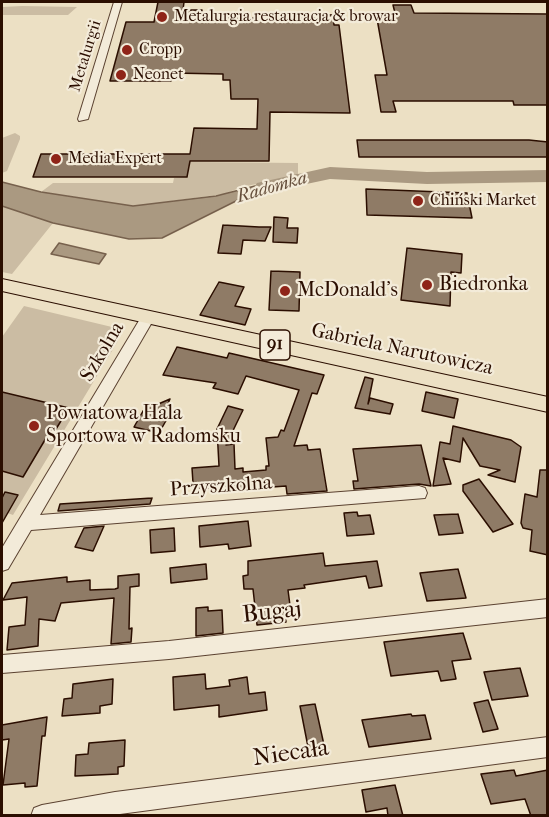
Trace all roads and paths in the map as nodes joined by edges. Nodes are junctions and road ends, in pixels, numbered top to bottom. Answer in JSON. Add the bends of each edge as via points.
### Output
{"nodes":[{"id":1,"x":118,"y":2,"type":"edge"},
{"id":2,"x":83,"y":119,"type":"dead end"},
{"id":3,"x":2,"y":285,"type":"edge"},
{"id":4,"x":148,"y":317,"type":"junction"},
{"id":5,"x":548,"y":405,"type":"edge"},
{"id":6,"x":419,"y":493,"type":"dead end"},
{"id":7,"x":26,"y":523,"type":"junction"},
{"id":8,"x":2,"y":563,"type":"edge"},
{"id":9,"x":548,"y":608,"type":"edge"},
{"id":10,"x":2,"y":664,"type":"edge"},
{"id":11,"x":548,"y":747,"type":"edge"},
{"id":12,"x":42,"y":816,"type":"edge"}],
"edges":[{"from":1,"to":2,"type":"street","name":"Metalurgii"},
{"from":3,"to":4,"type":"main road","name":"Gabriela Narutowicza","number":"91"},
{"from":4,"to":5,"type":"main road","name":"Gabriela Narutowicza","number":"91"},
{"from":4,"to":7,"type":"street","name":"Szkolna"},
{"from":6,"to":7,"type":"street","name":"Przyszkolna"},
{"from":7,"to":8,"type":"street","name":"Szkolna"},
{"from":9,"to":10,"type":"street","name":"Bugaj","via":[[170,650]]},
{"from":11,"to":12,"type":"street","name":"Niecała"}]}
